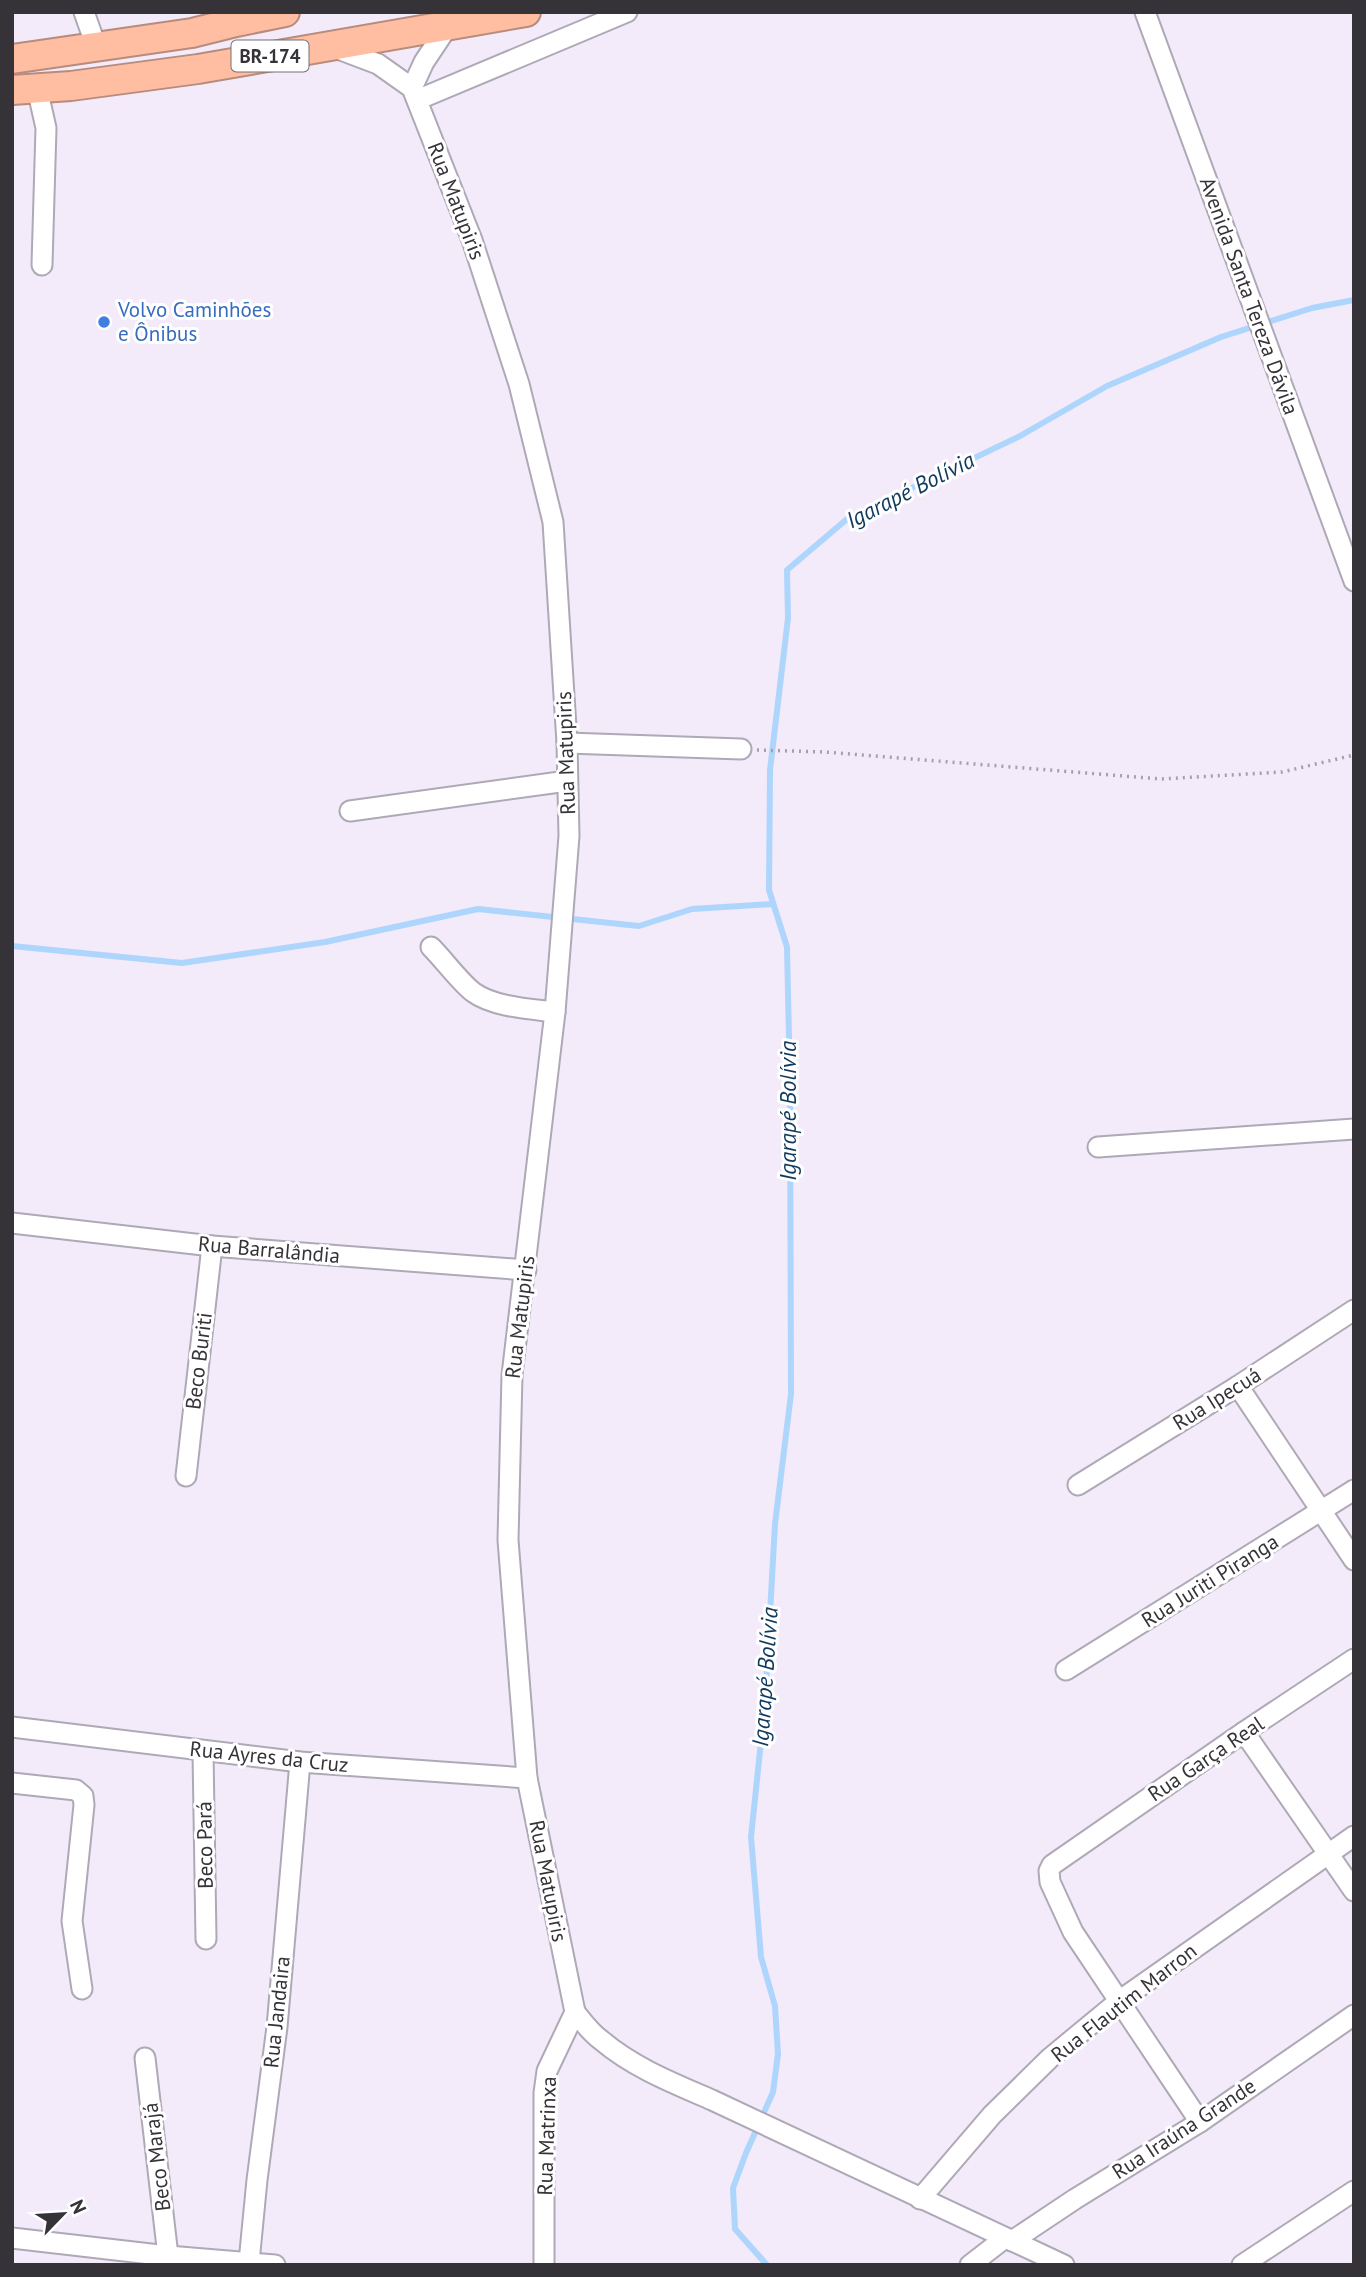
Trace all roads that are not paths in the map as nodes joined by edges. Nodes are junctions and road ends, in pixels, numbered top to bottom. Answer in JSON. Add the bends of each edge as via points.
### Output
{"nodes":[{"id":1,"x":84,"y":12,"type":"edge"},
{"id":2,"x":285,"y":12,"type":"edge"},
{"id":3,"x":526,"y":12,"type":"edge"},
{"id":4,"x":627,"y":12,"type":"edge"},
{"id":5,"x":1145,"y":12,"type":"edge"},
{"id":6,"x":226,"y":18,"type":"edge"},
{"id":7,"x":448,"y":26,"type":"junction"},
{"id":8,"x":96,"y":46,"type":"junction"},
{"id":9,"x":329,"y":46,"type":"junction"},
{"id":10,"x":12,"y":59,"type":"edge"},
{"id":11,"x":24,"y":89,"type":"edge"},
{"id":12,"x":415,"y":94,"type":"junction"},
{"id":13,"x":42,"y":265,"type":"dead end"},
{"id":14,"x":1354,"y":581,"type":"edge"},
{"id":15,"x":566,"y":743,"type":"junction"},
{"id":16,"x":741,"y":749,"type":"road end"},
{"id":17,"x":568,"y":781,"type":"junction"},
{"id":18,"x":349,"y":811,"type":"dead end"},
{"id":19,"x":431,"y":947,"type":"dead end"},
{"id":20,"x":555,"y":1012,"type":"junction"},
{"id":21,"x":1354,"y":1129,"type":"edge"},
{"id":22,"x":1098,"y":1147,"type":"dead end"},
{"id":23,"x":12,"y":1223,"type":"edge"},
{"id":24,"x":212,"y":1246,"type":"junction"},
{"id":25,"x":526,"y":1270,"type":"junction"},
{"id":26,"x":1354,"y":1310,"type":"edge"},
{"id":27,"x":1238,"y":1386,"type":"junction"},
{"id":28,"x":186,"y":1476,"type":"dead end"},
{"id":29,"x":1078,"y":1485,"type":"dead end"},
{"id":30,"x":1354,"y":1490,"type":"edge"},
{"id":31,"x":1323,"y":1511,"type":"junction"},
{"id":32,"x":1354,"y":1560,"type":"edge"},
{"id":33,"x":1354,"y":1659,"type":"edge"},
{"id":34,"x":1066,"y":1670,"type":"dead end"},
{"id":35,"x":12,"y":1727,"type":"edge"},
{"id":36,"x":1244,"y":1732,"type":"junction"},
{"id":37,"x":203,"y":1752,"type":"junction"},
{"id":38,"x":300,"y":1762,"type":"junction"},
{"id":39,"x":527,"y":1778,"type":"junction"},
{"id":40,"x":12,"y":1783,"type":"edge"},
{"id":41,"x":1354,"y":1836,"type":"edge"},
{"id":42,"x":1329,"y":1853,"type":"junction"},
{"id":43,"x":1354,"y":1891,"type":"edge"},
{"id":44,"x":206,"y":1939,"type":"dead end"},
{"id":45,"x":82,"y":1989,"type":"dead end"},
{"id":46,"x":1119,"y":2001,"type":"junction"},
{"id":47,"x":575,"y":2012,"type":"junction"},
{"id":48,"x":1354,"y":2015,"type":"edge"},
{"id":49,"x":145,"y":2058,"type":"dead end"},
{"id":50,"x":1200,"y":2122,"type":"junction"},
{"id":51,"x":1354,"y":2191,"type":"edge"},
{"id":52,"x":920,"y":2199,"type":"junction"},
{"id":53,"x":12,"y":2238,"type":"edge"},
{"id":54,"x":1009,"y":2239,"type":"junction"},
{"id":55,"x":168,"y":2256,"type":"junction"},
{"id":56,"x":139,"y":2258,"type":"edge"},
{"id":57,"x":239,"y":2262,"type":"edge"},
{"id":58,"x":275,"y":2265,"type":"edge"},
{"id":59,"x":544,"y":2265,"type":"edge"},
{"id":60,"x":970,"y":2265,"type":"edge"},
{"id":61,"x":1064,"y":2265,"type":"edge"},
{"id":62,"x":1242,"y":2265,"type":"edge"}],
"edges":[{"from":1,"to":8,"type":"street"},
{"from":2,"to":6,"type":"highway","number":"BR-174"},
{"from":3,"to":7,"type":"highway","number":"BR-174"},
{"from":4,"to":12,"type":"street"},
{"from":5,"to":14,"type":"street","name":"Avenida Santa Tereza Dávila"},
{"from":6,"to":8,"type":"highway","number":"BR-174","via":[[192,33]]},
{"from":7,"to":9,"type":"highway","number":"BR-174"},
{"from":7,"to":12,"type":"street","via":[[424,62]]},
{"from":8,"to":10,"type":"highway","number":"BR-174"},
{"from":9,"to":11,"type":"highway","number":"BR-174","via":[[198,69]]},
{"from":9,"to":12,"type":"street","via":[[378,64]]},
{"from":11,"to":13,"type":"street","via":[[46,128]]},
{"from":12,"to":15,"type":"street","name":"Rua Matupiris","via":[[472,240],[541,467],[553,522]]},
{"from":15,"to":16,"type":"street"},
{"from":15,"to":17,"type":"street","name":"Rua Matupiris"},
{"from":17,"to":18,"type":"street"},
{"from":17,"to":20,"type":"street","name":"Rua Matupiris","via":[[568,849]]},
{"from":19,"to":20,"type":"street","via":[[473,992],[486,999]]},
{"from":20,"to":25,"type":"street","name":"Rua Matupiris"},
{"from":21,"to":22,"type":"street"},
{"from":23,"to":24,"type":"street","name":"Rua Barralândia"},
{"from":24,"to":25,"type":"street","name":"Rua Barralândia"},
{"from":24,"to":28,"type":"street","name":"Beco Buriti"},
{"from":25,"to":39,"type":"street","name":"Rua Matupiris","via":[[512,1375],[508,1540]]},
{"from":26,"to":27,"type":"street","name":"Rua Ipecuá"},
{"from":27,"to":29,"type":"street","name":"Rua Ipecuá"},
{"from":27,"to":31,"type":"street"},
{"from":30,"to":31,"type":"street","name":"Rua Juriti Piranga"},
{"from":31,"to":32,"type":"street"},
{"from":31,"to":34,"type":"street","name":"Rua Juriti Piranga"},
{"from":33,"to":36,"type":"street","name":"Rua Garça Real"},
{"from":35,"to":37,"type":"street","name":"Rua Ayres da Cruz"},
{"from":36,"to":42,"type":"street"},
{"from":36,"to":46,"type":"street","name":"Rua Garça Real","via":[[1049,1871],[1073,1932]]},
{"from":37,"to":38,"type":"street","name":"Rua Ayres da Cruz"},
{"from":37,"to":44,"type":"street","name":"Beco Pará"},
{"from":38,"to":39,"type":"street","name":"Rua Ayres da Cruz"},
{"from":38,"to":57,"type":"street","name":"Rua Jandaira","via":[[277,2027],[257,2180]]},
{"from":39,"to":47,"type":"street","name":"Rua Matupiris"},
{"from":40,"to":45,"type":"street","via":[[76,1790],[83,1796],[72,1921]]},
{"from":41,"to":42,"type":"street","name":"Rua Flautim Marron"},
{"from":42,"to":43,"type":"street"},
{"from":42,"to":46,"type":"street","name":"Rua Flautim Marron"},
{"from":46,"to":50,"type":"street"},
{"from":46,"to":52,"type":"street","name":"Rua Flautim Marron","via":[[1050,2058],[992,2115]]},
{"from":47,"to":52,"type":"street","via":[[599,2039],[629,2061]]},
{"from":47,"to":59,"type":"street","name":"Rua Matrinxa","via":[[547,2071],[544,2093]]},
{"from":48,"to":50,"type":"street","name":"Rua Iraúna Grande"},
{"from":49,"to":55,"type":"street","name":"Beco Marajá"},
{"from":50,"to":54,"type":"street","name":"Rua Iraúna Grande"},
{"from":51,"to":62,"type":"street"},
{"from":52,"to":54,"type":"street"},
{"from":53,"to":56,"type":"street"},
{"from":54,"to":60,"type":"street","name":"Rua Iraúna Grande"},
{"from":54,"to":61,"type":"street"},
{"from":55,"to":56,"type":"street"},
{"from":55,"to":57,"type":"street"},
{"from":57,"to":58,"type":"street"}]}
